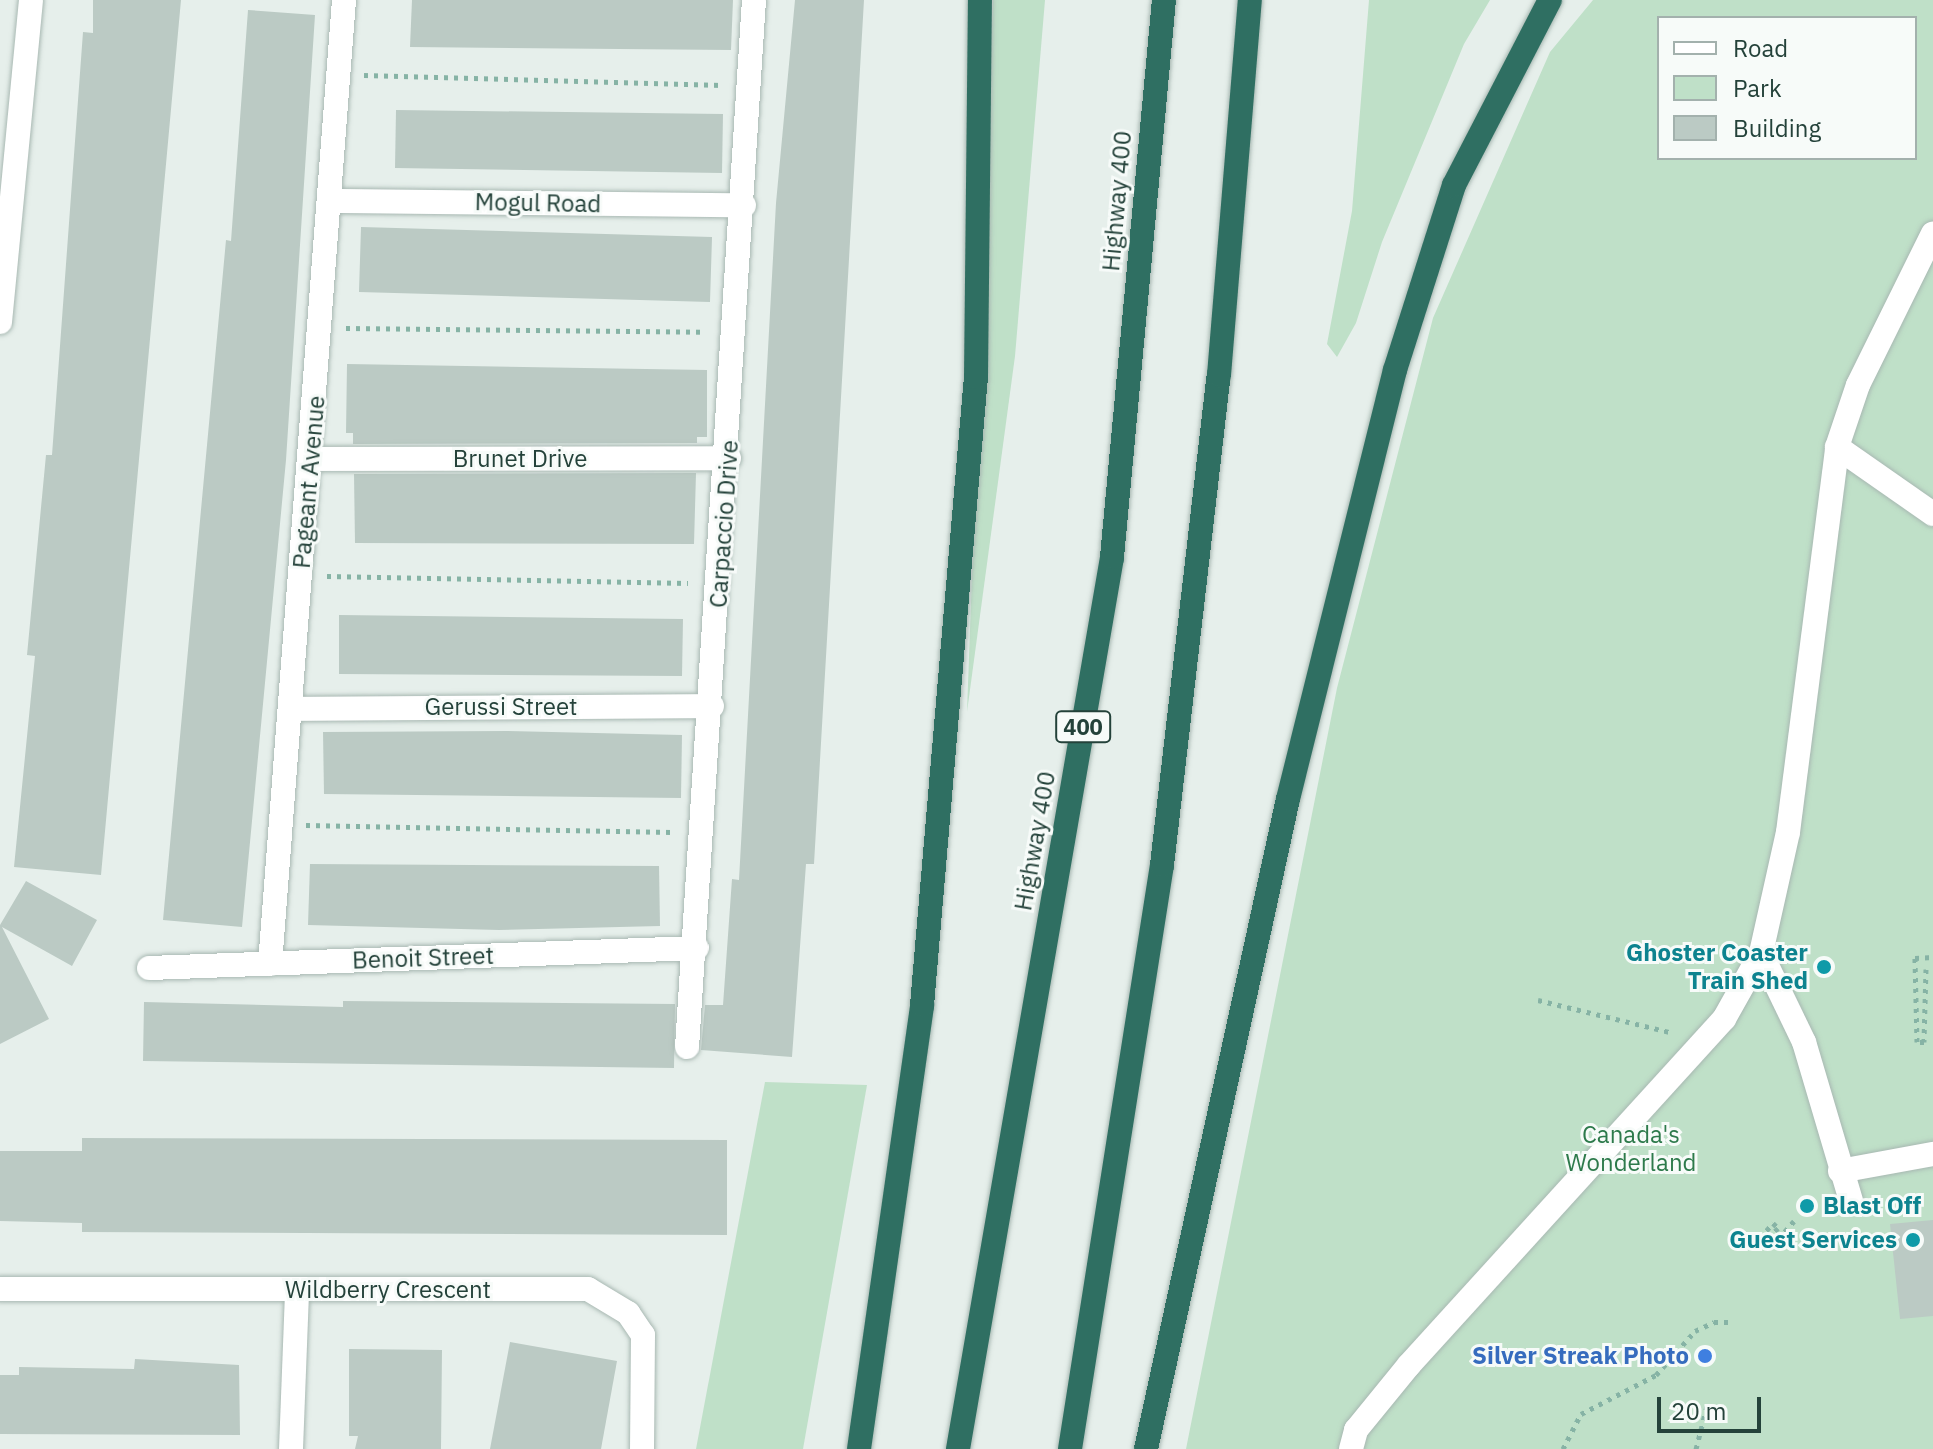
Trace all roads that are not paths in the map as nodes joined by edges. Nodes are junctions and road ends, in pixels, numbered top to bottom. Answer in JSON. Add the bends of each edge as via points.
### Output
{"nodes":[{"id":1,"x":31,"y":0,"type":"edge"},
{"id":2,"x":344,"y":0,"type":"edge"},
{"id":3,"x":754,"y":0,"type":"edge"},
{"id":4,"x":980,"y":0,"type":"edge"},
{"id":5,"x":1164,"y":0,"type":"edge"},
{"id":6,"x":1250,"y":0,"type":"edge"},
{"id":7,"x":1550,"y":0,"type":"edge"},
{"id":8,"x":331,"y":201,"type":"junction"},
{"id":9,"x":744,"y":205,"type":"junction"},
{"id":10,"x":4,"y":214,"type":"edge"},
{"id":11,"x":1933,"y":233,"type":"edge"},
{"id":12,"x":0,"y":322,"type":"edge"},
{"id":13,"x":1837,"y":447,"type":"junction"},
{"id":14,"x":729,"y":458,"type":"junction"},
{"id":15,"x":311,"y":459,"type":"junction"},
{"id":16,"x":1933,"y":514,"type":"edge"},
{"id":17,"x":712,"y":706,"type":"junction"},
{"id":18,"x":291,"y":709,"type":"junction"},
{"id":19,"x":697,"y":948,"type":"junction"},
{"id":20,"x":1761,"y":953,"type":"junction"},
{"id":21,"x":270,"y":964,"type":"junction"},
{"id":22,"x":149,"y":968,"type":"dead end"},
{"id":23,"x":687,"y":1047,"type":"dead end"},
{"id":24,"x":1933,"y":1154,"type":"edge"},
{"id":25,"x":1840,"y":1171,"type":"junction"},
{"id":26,"x":1851,"y":1201,"type":"dead end"},
{"id":27,"x":0,"y":1289,"type":"edge"},
{"id":28,"x":297,"y":1291,"type":"junction"},
{"id":29,"x":291,"y":1449,"type":"edge"},
{"id":30,"x":642,"y":1449,"type":"edge"},
{"id":31,"x":859,"y":1449,"type":"edge"},
{"id":32,"x":958,"y":1449,"type":"edge"},
{"id":33,"x":1070,"y":1449,"type":"edge"},
{"id":34,"x":1146,"y":1449,"type":"edge"},
{"id":35,"x":1351,"y":1449,"type":"edge"}],
"edges":[{"from":1,"to":10,"type":"street"},
{"from":2,"to":8,"type":"street","name":"Pageant Avenue"},
{"from":3,"to":9,"type":"street","name":"Carpaccio Drive"},
{"from":4,"to":31,"type":"highway","via":[[976,377],[922,1005]]},
{"from":5,"to":32,"type":"highway","name":"Highway 400","number":"400","via":[[1112,557]]},
{"from":6,"to":33,"type":"highway","via":[[1219,375],[1164,849]]},
{"from":7,"to":34,"type":"highway","via":[[1454,185],[1395,370],[1288,799]]},
{"from":8,"to":9,"type":"street","name":"Mogul Road"},
{"from":8,"to":15,"type":"street","name":"Pageant Avenue"},
{"from":9,"to":14,"type":"street","name":"Carpaccio Drive"},
{"from":10,"to":12,"type":"street"},
{"from":11,"to":13,"type":"street","via":[[1858,385]]},
{"from":13,"to":16,"type":"street"},
{"from":13,"to":20,"type":"street","via":[[1788,832]]},
{"from":14,"to":15,"type":"street","name":"Brunet Drive"},
{"from":14,"to":17,"type":"street","name":"Carpaccio Drive"},
{"from":15,"to":18,"type":"street","name":"Pageant Avenue"},
{"from":17,"to":18,"type":"street","name":"Gerussi Street"},
{"from":17,"to":19,"type":"street","name":"Carpaccio Drive"},
{"from":18,"to":21,"type":"street","name":"Pageant Avenue"},
{"from":19,"to":21,"type":"street","name":"Benoit Street"},
{"from":19,"to":23,"type":"street","name":"Carpaccio Drive"},
{"from":20,"to":25,"type":"street","via":[[1804,1042]]},
{"from":20,"to":35,"type":"street","via":[[1705,1041],[1409,1365],[1356,1430]]},
{"from":21,"to":22,"type":"street","name":"Benoit Street"},
{"from":24,"to":25,"type":"street"},
{"from":25,"to":26,"type":"street"},
{"from":27,"to":28,"type":"street","name":"Wildberry Crescent"},
{"from":28,"to":29,"type":"street"},
{"from":28,"to":30,"type":"street","name":"Wildberry Crescent","via":[[588,1289],[628,1313],[643,1335]]}]}
